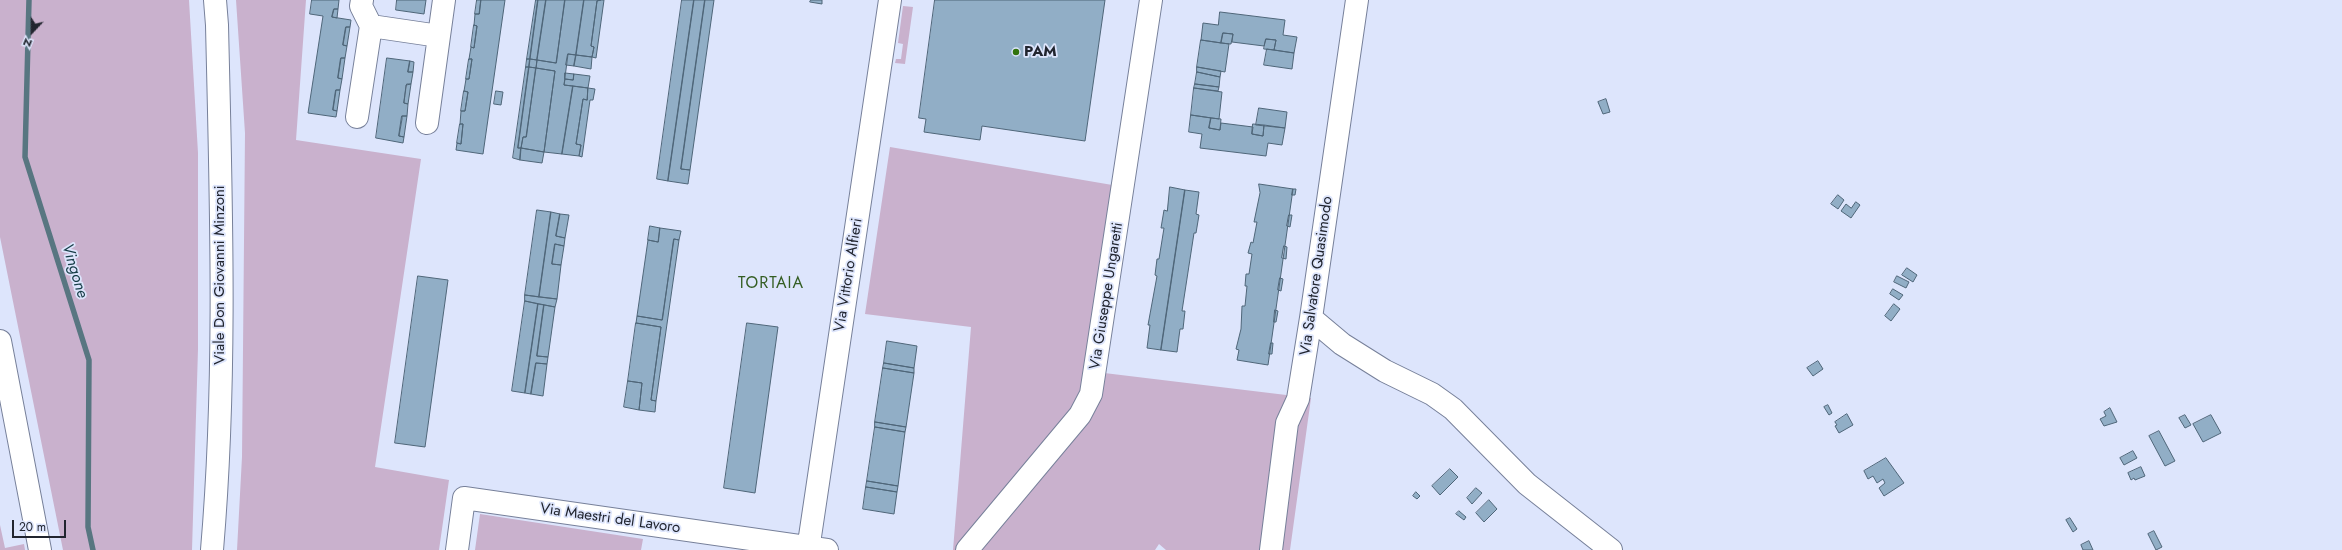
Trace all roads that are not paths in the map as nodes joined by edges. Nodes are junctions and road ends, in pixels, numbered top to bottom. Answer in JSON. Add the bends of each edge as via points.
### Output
{"nodes":[{"id":1,"x":215,"y":0,"type":"edge"},
{"id":2,"x":362,"y":0,"type":"edge"},
{"id":3,"x":444,"y":0,"type":"edge"},
{"id":4,"x":890,"y":0,"type":"edge"},
{"id":5,"x":1151,"y":0,"type":"edge"},
{"id":6,"x":1357,"y":0,"type":"edge"},
{"id":7,"x":371,"y":26,"type":"junction"},
{"id":8,"x":439,"y":36,"type":"junction"},
{"id":9,"x":357,"y":117,"type":"dead end"},
{"id":10,"x":427,"y":123,"type":"dead end"},
{"id":11,"x":1311,"y":318,"type":"junction"},
{"id":12,"x":0,"y":341,"type":"edge"},
{"id":13,"x":814,"y":549,"type":"edge"},
{"id":14,"x":40,"y":550,"type":"edge"},
{"id":15,"x":212,"y":550,"type":"edge"},
{"id":16,"x":457,"y":550,"type":"edge"},
{"id":17,"x":966,"y":550,"type":"edge"},
{"id":18,"x":1271,"y":550,"type":"edge"},
{"id":19,"x":1611,"y":550,"type":"edge"}],
"edges":[{"from":1,"to":15,"type":"street","name":"Viale Don Giovanni Minzoni","via":[[223,291]]},
{"from":2,"to":7,"type":"street"},
{"from":3,"to":8,"type":"street"},
{"from":4,"to":13,"type":"street","name":"Via Vittorio Alfieri"},
{"from":5,"to":17,"type":"street","name":"Via Giuseppe Ungaretti","via":[[1091,394],[1080,415]]},
{"from":6,"to":11,"type":"street","name":"Via Salvatore Quasimodo"},
{"from":7,"to":8,"type":"street"},
{"from":7,"to":9,"type":"street"},
{"from":8,"to":10,"type":"street"},
{"from":11,"to":18,"type":"street","name":"Via Salvatore Quasimodo","via":[[1298,399],[1287,423]]},
{"from":11,"to":19,"type":"street","via":[[1342,344],[1385,371],[1432,394],[1453,409],[1528,484]]},
{"from":12,"to":14,"type":"street"},
{"from":13,"to":16,"type":"street","name":"Via Maestri del Lavoro","via":[[464,498]]}]}
